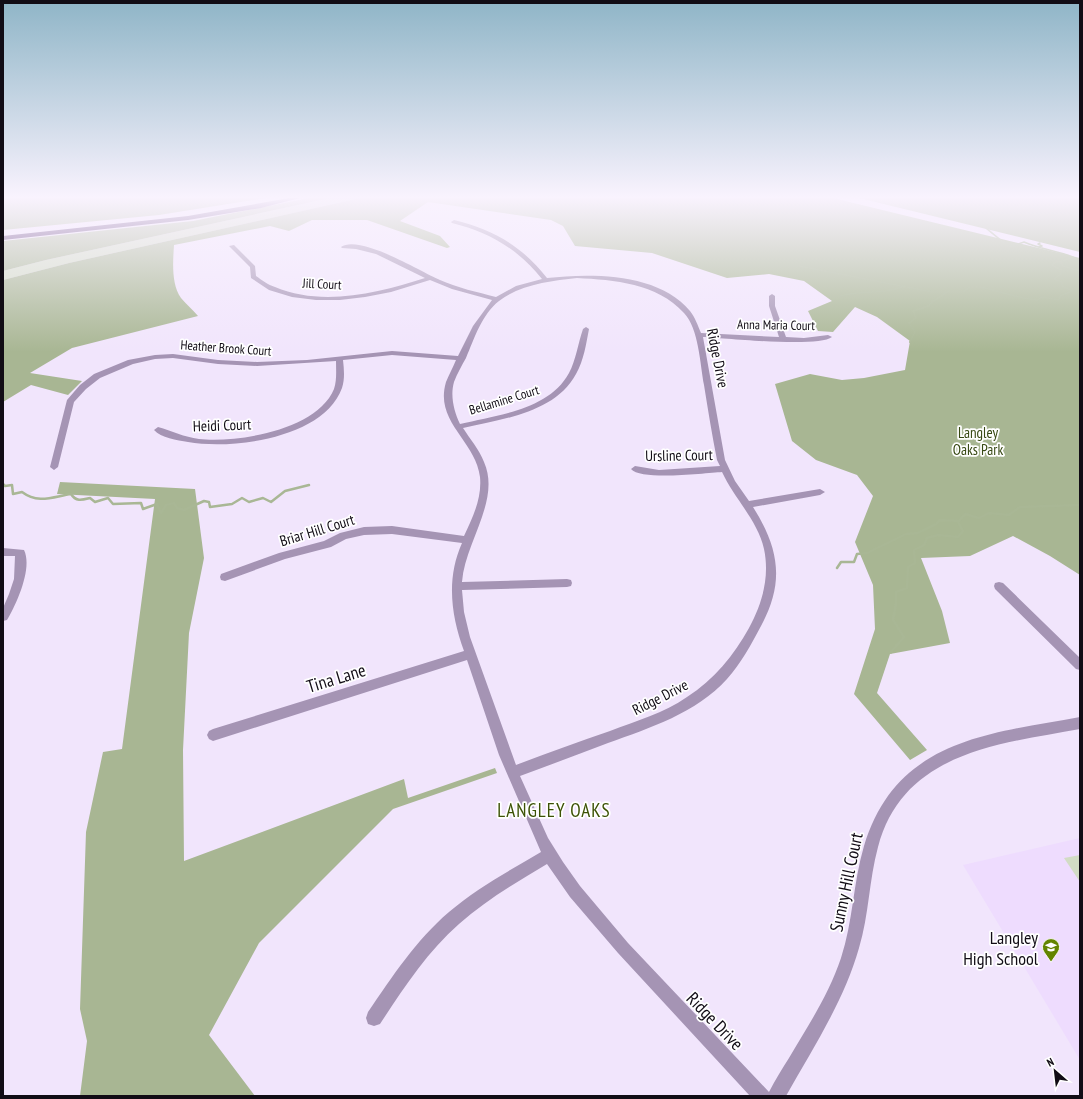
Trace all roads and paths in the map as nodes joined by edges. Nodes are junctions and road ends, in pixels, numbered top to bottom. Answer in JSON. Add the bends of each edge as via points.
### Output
{"nodes":[{"id":1,"x":235,"y":249,"type":"edge"},
{"id":2,"x":368,"y":249,"type":"edge"},
{"id":3,"x":516,"y":249,"type":"edge"},
{"id":4,"x":431,"y":278,"type":"junction"},
{"id":5,"x":546,"y":280,"type":"junction"},
{"id":6,"x":772,"y":296,"type":"dead end"},
{"id":7,"x":497,"y":299,"type":"junction"},
{"id":8,"x":586,"y":329,"type":"dead end"},
{"id":9,"x":699,"y":335,"type":"junction"},
{"id":10,"x":828,"y":337,"type":"dead end"},
{"id":11,"x":783,"y":338,"type":"junction"},
{"id":12,"x":462,"y":358,"type":"junction"},
{"id":13,"x":339,"y":359,"type":"junction"},
{"id":14,"x":457,"y":428,"type":"junction"},
{"id":15,"x":158,"y":430,"type":"dead end"},
{"id":16,"x":54,"y":467,"type":"dead end"},
{"id":17,"x":635,"y":469,"type":"dead end"},
{"id":18,"x":724,"y":469,"type":"junction"},
{"id":19,"x":820,"y":492,"type":"dead end"},
{"id":20,"x":747,"y":505,"type":"junction"},
{"id":21,"x":468,"y":540,"type":"junction"},
{"id":22,"x":3,"y":552,"type":"edge"},
{"id":23,"x":225,"y":577,"type":"dead end"},
{"id":24,"x":567,"y":583,"type":"dead end"},
{"id":25,"x":456,"y":586,"type":"junction"},
{"id":26,"x":999,"y":586,"type":"dead end"},
{"id":27,"x":3,"y":617,"type":"edge"},
{"id":28,"x":471,"y":654,"type":"junction"},
{"id":29,"x":1080,"y":665,"type":"edge"},
{"id":30,"x":1080,"y":723,"type":"edge"},
{"id":31,"x":212,"y":735,"type":"dead end"},
{"id":32,"x":513,"y":772,"type":"junction"},
{"id":33,"x":550,"y":854,"type":"junction"},
{"id":34,"x":374,"y":1018,"type":"dead end"},
{"id":35,"x":762,"y":1096,"type":"edge"},
{"id":36,"x":776,"y":1096,"type":"edge"}],
"edges":[{"from":1,"to":4,"type":"street","name":"Jill Court","via":[[253,267],[254,278],[261,284],[294,295],[329,298],[366,296],[396,290]]},
{"from":2,"to":4,"type":"street"},
{"from":3,"to":5,"type":"street"},
{"from":4,"to":7,"type":"street"},
{"from":5,"to":7,"type":"street","name":"Ridge Drive","via":[[519,287]]},
{"from":5,"to":9,"type":"street","name":"Ridge Drive","via":[[603,277],[654,289],[685,308],[694,319]]},
{"from":6,"to":11,"type":"street","via":[[772,306]]},
{"from":7,"to":12,"type":"street","name":"Ridge Drive","via":[[484,313]]},
{"from":8,"to":14,"type":"street","name":"Bellamine Court","via":[[573,374],[552,397],[529,408]]},
{"from":9,"to":11,"type":"street","name":"Anna Maria Court"},
{"from":9,"to":18,"type":"street","name":"Ridge Drive"},
{"from":10,"to":11,"type":"street","name":"Anna Maria Court","via":[[804,340]]},
{"from":12,"to":13,"type":"street","name":"Heather Brook Court","via":[[400,353]]},
{"from":12,"to":14,"type":"street","name":"Ridge Drive","via":[[448,392],[449,410]]},
{"from":13,"to":15,"type":"street","name":"Heidi Court","via":[[339,384],[333,397],[316,414],[289,429],[267,436],[235,441],[183,439]]},
{"from":13,"to":16,"type":"street","name":"Heather Brook Court","via":[[257,364],[173,356],[137,360],[114,368],[88,383],[70,402]]},
{"from":14,"to":21,"type":"street","name":"Ridge Drive","via":[[479,458],[484,478],[482,503]]},
{"from":17,"to":18,"type":"street","name":"Ursline Court","via":[[660,473]]},
{"from":18,"to":20,"type":"street","name":"Ridge Drive"},
{"from":19,"to":20,"type":"street"},
{"from":20,"to":32,"type":"street","name":"Ridge Drive","via":[[769,549],[772,580],[759,620],[746,644],[722,676],[676,710],[633,729]]},
{"from":21,"to":23,"type":"street","name":"Briar Hill Court","via":[[392,530],[364,531]]},
{"from":21,"to":25,"type":"street","name":"Ridge Drive"},
{"from":22,"to":27,"type":"street","via":[[20,553],[21,571]]},
{"from":24,"to":25,"type":"street"},
{"from":25,"to":28,"type":"street","name":"Ridge Drive","via":[[458,614]]},
{"from":26,"to":29,"type":"street"},
{"from":28,"to":31,"type":"street","name":"Tina Lane"},
{"from":28,"to":32,"type":"street","name":"Ridge Drive"},
{"from":30,"to":36,"type":"street","name":"Sunny Hill Court","via":[[987,741],[946,754],[915,772],[901,786],[878,823],[871,846],[856,932],[836,991]]},
{"from":32,"to":33,"type":"street","name":"Ridge Drive"},
{"from":33,"to":34,"type":"street","via":[[495,888],[443,928],[399,980]]},
{"from":33,"to":35,"type":"street","name":"Ridge Drive","via":[[567,881],[604,926]]}]}
